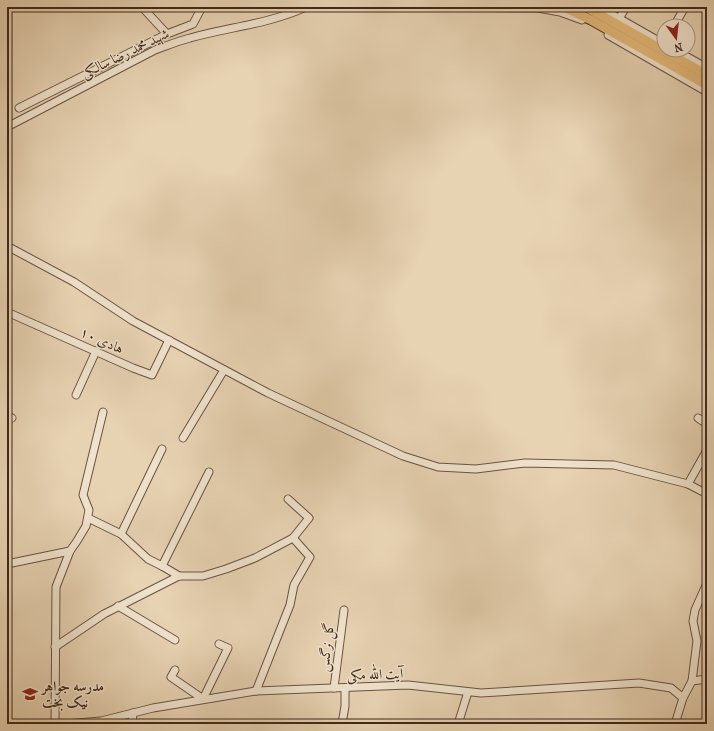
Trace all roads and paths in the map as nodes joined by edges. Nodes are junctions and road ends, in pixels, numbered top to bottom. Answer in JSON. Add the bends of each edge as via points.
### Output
{"nodes":[{"id":1,"x":142,"y":7,"type":"edge"},
{"id":2,"x":202,"y":7,"type":"edge"},
{"id":3,"x":306,"y":7,"type":"edge"},
{"id":4,"x":428,"y":7,"type":"edge"},
{"id":5,"x":564,"y":7,"type":"edge"},
{"id":6,"x":586,"y":7,"type":"edge"},
{"id":7,"x":599,"y":7,"type":"edge"},
{"id":8,"x":626,"y":7,"type":"edge"},
{"id":9,"x":685,"y":7,"type":"edge"},
{"id":10,"x":679,"y":18,"type":"edge"},
{"id":11,"x":616,"y":28,"type":"junction"},
{"id":12,"x":167,"y":34,"type":"junction"},
{"id":13,"x":656,"y":40,"type":"edge"},
{"id":14,"x":689,"y":58,"type":"edge"},
{"id":15,"x":707,"y":68,"type":"edge"},
{"id":16,"x":707,"y":75,"type":"edge"},
{"id":17,"x":707,"y":85,"type":"edge"},
{"id":18,"x":707,"y":92,"type":"edge"},
{"id":19,"x":19,"y":108,"type":"dead end"},
{"id":20,"x":7,"y":127,"type":"edge"},
{"id":21,"x":7,"y":246,"type":"edge"},
{"id":22,"x":7,"y":312,"type":"edge"},
{"id":23,"x":169,"y":340,"type":"junction"},
{"id":24,"x":96,"y":351,"type":"junction"},
{"id":25,"x":224,"y":370,"type":"junction"},
{"id":26,"x":76,"y":395,"type":"dead end"},
{"id":27,"x":103,"y":412,"type":"dead end"},
{"id":28,"x":698,"y":418,"type":"dead end"},
{"id":29,"x":707,"y":424,"type":"edge"},
{"id":30,"x":183,"y":438,"type":"dead end"},
{"id":31,"x":162,"y":449,"type":"dead end"},
{"id":32,"x":707,"y":450,"type":"edge"},
{"id":33,"x":704,"y":462,"type":"edge"},
{"id":34,"x":209,"y":472,"type":"dead end"},
{"id":35,"x":688,"y":484,"type":"junction"},
{"id":36,"x":707,"y":494,"type":"edge"},
{"id":37,"x":288,"y":499,"type":"dead end"},
{"id":38,"x":88,"y":518,"type":"junction"},
{"id":39,"x":121,"y":534,"type":"junction"},
{"id":40,"x":293,"y":538,"type":"junction"},
{"id":41,"x":70,"y":551,"type":"junction"},
{"id":42,"x":7,"y":564,"type":"edge"},
{"id":43,"x":162,"y":566,"type":"junction"},
{"id":44,"x":179,"y":576,"type":"junction"},
{"id":45,"x":707,"y":583,"type":"edge"},
{"id":46,"x":118,"y":606,"type":"junction"},
{"id":47,"x":344,"y":610,"type":"dead end"},
{"id":48,"x":175,"y":640,"type":"dead end"},
{"id":49,"x":219,"y":644,"type":"dead end"},
{"id":50,"x":55,"y":647,"type":"junction"},
{"id":51,"x":175,"y":670,"type":"dead end"},
{"id":52,"x":707,"y":679,"type":"edge"},
{"id":53,"x":692,"y":681,"type":"junction"},
{"id":54,"x":334,"y":688,"type":"junction"},
{"id":55,"x":345,"y":688,"type":"junction"},
{"id":56,"x":256,"y":691,"type":"junction"},
{"id":57,"x":468,"y":692,"type":"junction"},
{"id":58,"x":683,"y":698,"type":"junction"},
{"id":59,"x":203,"y":699,"type":"junction"},
{"id":60,"x":133,"y":713,"type":"junction"},
{"id":61,"x":55,"y":724,"type":"edge"},
{"id":62,"x":65,"y":724,"type":"edge"},
{"id":63,"x":132,"y":724,"type":"edge"},
{"id":64,"x":342,"y":724,"type":"edge"},
{"id":65,"x":458,"y":724,"type":"edge"},
{"id":66,"x":675,"y":724,"type":"edge"}],
"edges":[{"from":1,"to":12,"type":"street"},
{"from":2,"to":12,"type":"street","via":[[193,24]]},
{"from":3,"to":20,"type":"street","name":"شهید محمد رضا سالکی","via":[[272,20],[190,38],[161,48]]},
{"from":4,"to":11,"type":"street","via":[[538,8]]},
{"from":5,"to":11,"type":"main road"},
{"from":6,"to":11,"type":"main road"},
{"from":7,"to":11,"type":"street"},
{"from":8,"to":11,"type":"street"},
{"from":9,"to":10,"type":"street"},
{"from":11,"to":13,"type":"street"},
{"from":11,"to":16,"type":"main road"},
{"from":11,"to":17,"type":"main road"},
{"from":11,"to":18,"type":"street"},
{"from":12,"to":19,"type":"street"},
{"from":14,"to":15,"type":"street"},
{"from":21,"to":23,"type":"street","via":[[74,282],[133,322]]},
{"from":22,"to":24,"type":"street","name":"هادی ۱۰"},
{"from":23,"to":24,"type":"street","name":"هادی ۱۰","via":[[152,375]]},
{"from":23,"to":25,"type":"street"},
{"from":24,"to":26,"type":"street"},
{"from":25,"to":30,"type":"street"},
{"from":25,"to":35,"type":"street","via":[[403,456],[438,467],[476,469],[547,462],[614,465]]},
{"from":27,"to":38,"type":"street","via":[[83,495],[90,510]]},
{"from":28,"to":29,"type":"street"},
{"from":31,"to":39,"type":"street"},
{"from":32,"to":33,"type":"street"},
{"from":33,"to":35,"type":"street"},
{"from":34,"to":43,"type":"street"},
{"from":35,"to":36,"type":"street"},
{"from":37,"to":40,"type":"street","via":[[309,518]]},
{"from":38,"to":39,"type":"street"},
{"from":38,"to":41,"type":"street","via":[[86,526]]},
{"from":39,"to":43,"type":"street","via":[[148,560]]},
{"from":40,"to":44,"type":"street","via":[[255,558],[226,569],[203,576]]},
{"from":40,"to":56,"type":"street","via":[[310,557],[294,585],[290,605]]},
{"from":41,"to":42,"type":"street"},
{"from":41,"to":50,"type":"street","via":[[56,587]]},
{"from":43,"to":44,"type":"street"},
{"from":44,"to":46,"type":"street"},
{"from":45,"to":53,"type":"street","via":[[693,621],[697,641]]},
{"from":46,"to":48,"type":"street"},
{"from":46,"to":50,"type":"street"},
{"from":47,"to":54,"type":"street","name":"گل نرگس"},
{"from":49,"to":59,"type":"street","via":[[228,648]]},
{"from":50,"to":61,"type":"street"},
{"from":51,"to":59,"type":"street","via":[[171,677]]},
{"from":52,"to":53,"type":"street"},
{"from":53,"to":58,"type":"street"},
{"from":54,"to":55,"type":"street","name":"آیت الله مکی"},
{"from":54,"to":56,"type":"street","name":"آیت الله مکی"},
{"from":55,"to":57,"type":"street","name":"آیت الله مکی","via":[[408,685]]},
{"from":55,"to":64,"type":"street"},
{"from":56,"to":59,"type":"street","name":"آیت الله مکی"},
{"from":57,"to":58,"type":"street","name":"آیت الله مکی","via":[[639,683],[671,688]]},
{"from":57,"to":65,"type":"street"},
{"from":58,"to":66,"type":"street"},
{"from":59,"to":60,"type":"street","name":"آیت الله مکی"},
{"from":60,"to":62,"type":"street","name":"آیت الله مکی","via":[[101,721]]},
{"from":60,"to":63,"type":"street"}]}
